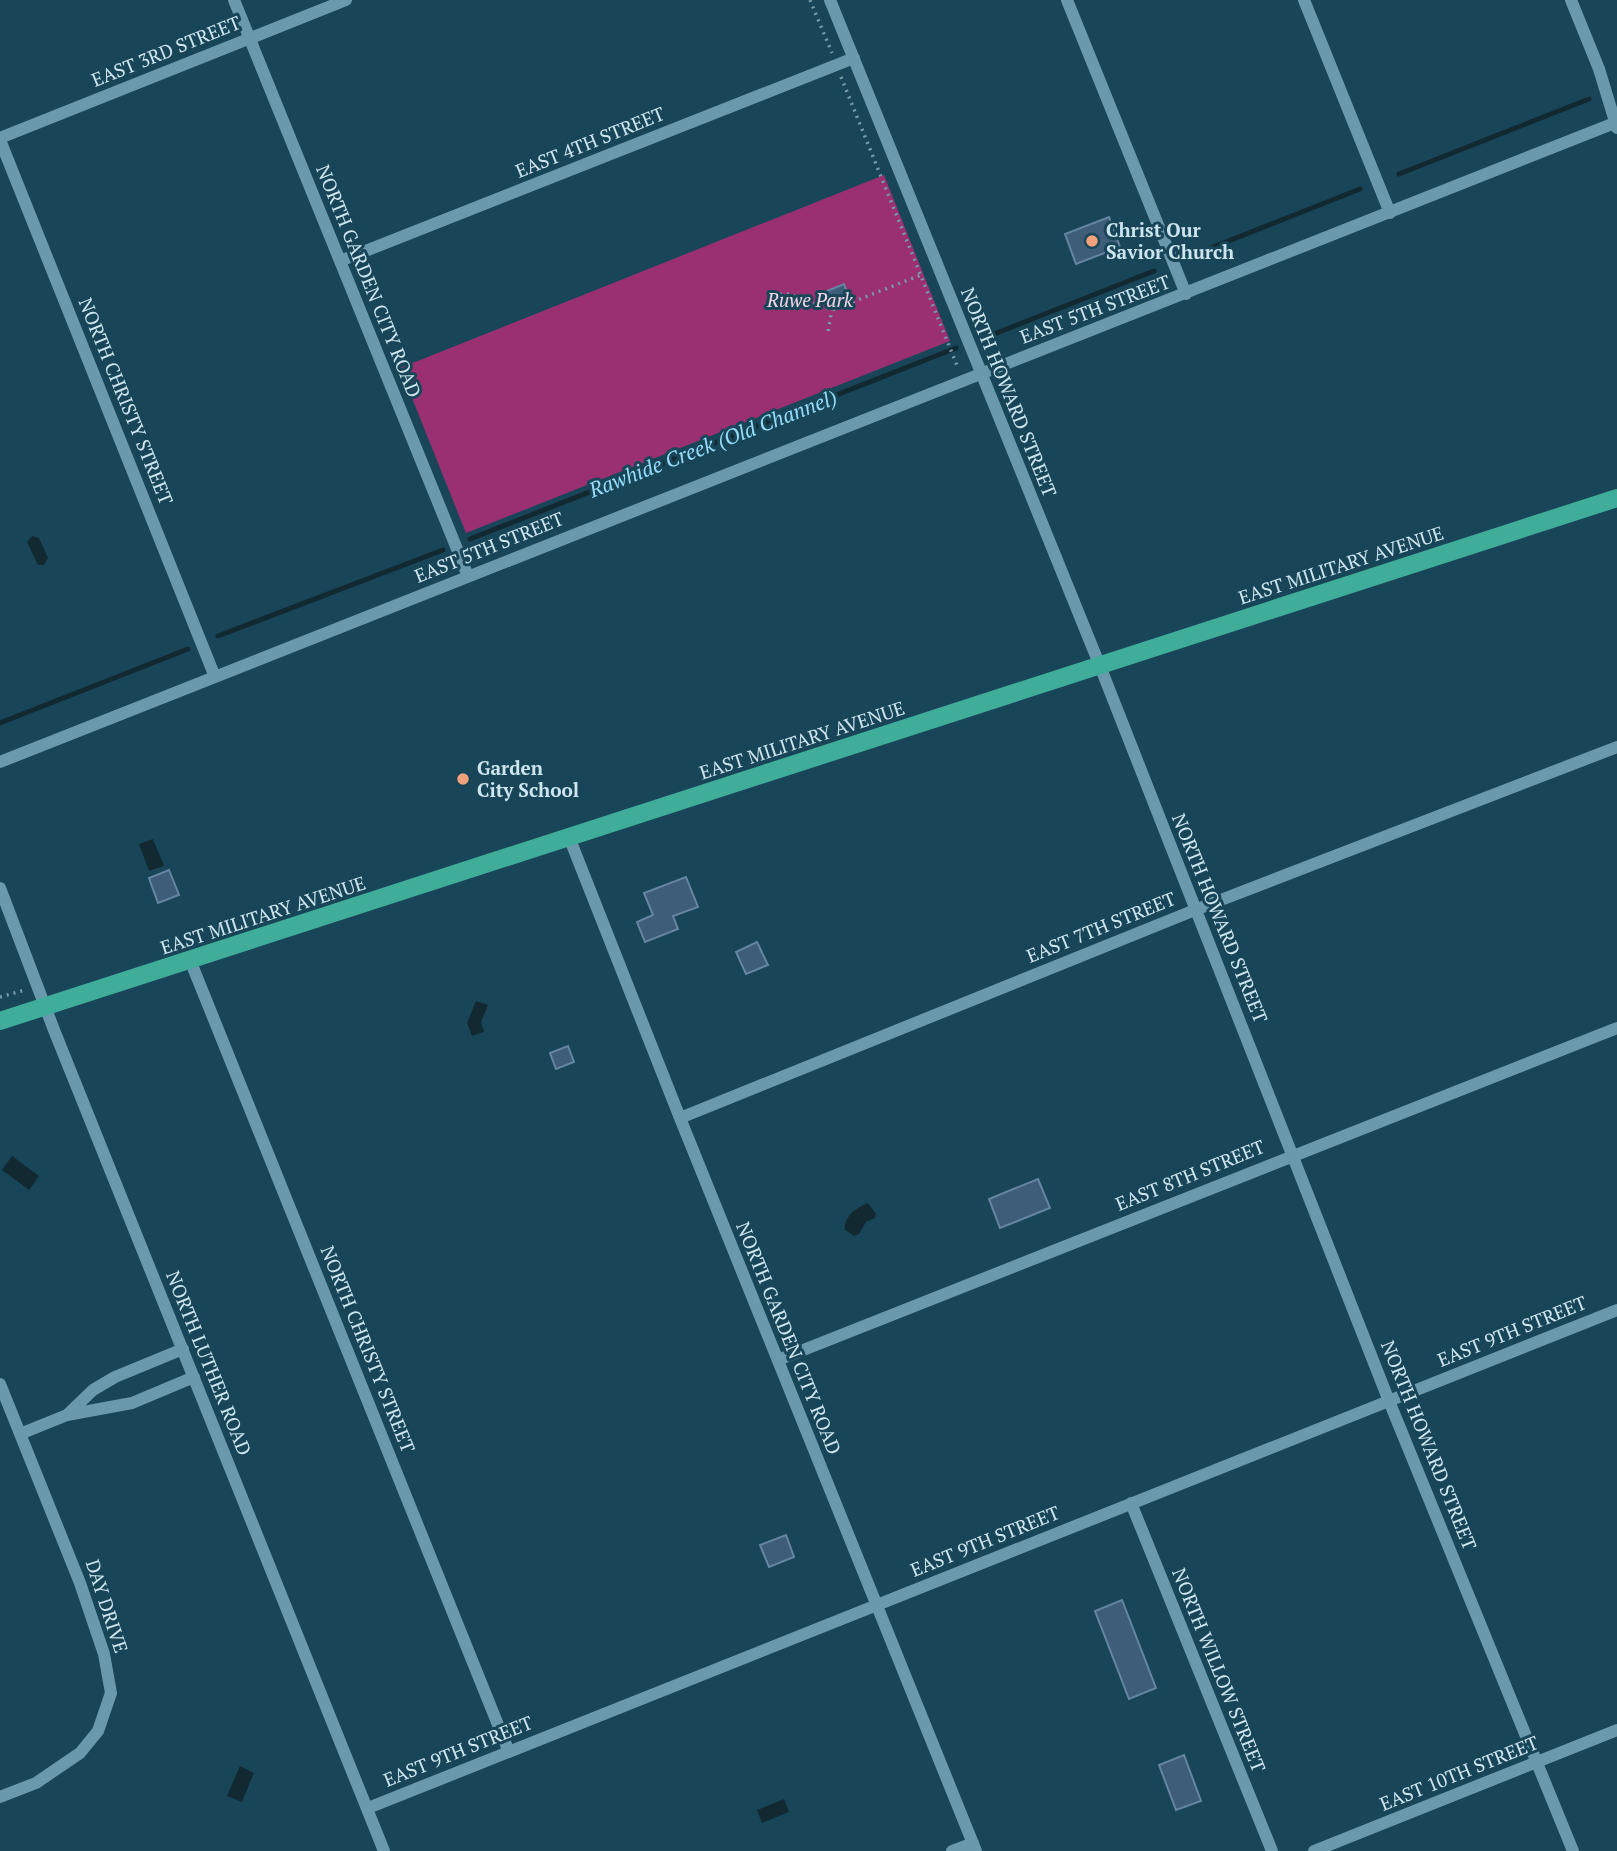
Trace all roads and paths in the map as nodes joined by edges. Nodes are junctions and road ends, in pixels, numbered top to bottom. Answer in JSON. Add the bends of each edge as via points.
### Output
{"nodes":[{"id":1,"x":234,"y":0,"type":"edge"},
{"id":2,"x":346,"y":0,"type":"edge"},
{"id":3,"x":810,"y":0,"type":"edge"},
{"id":4,"x":830,"y":0,"type":"edge"},
{"id":5,"x":1067,"y":0,"type":"edge"},
{"id":6,"x":1304,"y":0,"type":"edge"},
{"id":7,"x":1570,"y":0,"type":"edge"},
{"id":8,"x":249,"y":38,"type":"junction"},
{"id":9,"x":854,"y":58,"type":"junction"},
{"id":10,"x":836,"y":65,"type":"junction"},
{"id":11,"x":1617,"y":124,"type":"edge"},
{"id":12,"x":0,"y":139,"type":"edge"},
{"id":13,"x":1390,"y":214,"type":"junction"},
{"id":14,"x":340,"y":261,"type":"junction"},
{"id":15,"x":921,"y":275,"type":"junction"},
{"id":16,"x":1186,"y":294,"type":"junction"},
{"id":17,"x":774,"y":295,"type":"dead end"},
{"id":18,"x":832,"y":310,"type":"junction"},
{"id":19,"x":828,"y":331,"type":"dead end"},
{"id":20,"x":957,"y":366,"type":"dead end"},
{"id":21,"x":981,"y":373,"type":"junction"},
{"id":22,"x":1617,"y":498,"type":"edge"},
{"id":23,"x":468,"y":576,"type":"junction"},
{"id":24,"x":1100,"y":666,"type":"junction"},
{"id":25,"x":215,"y":677,"type":"junction"},
{"id":26,"x":1617,"y":747,"type":"edge"},
{"id":27,"x":0,"y":762,"type":"edge"},
{"id":28,"x":569,"y":838,"type":"junction"},
{"id":29,"x":0,"y":888,"type":"edge"},
{"id":30,"x":1195,"y":910,"type":"junction"},
{"id":31,"x":190,"y":960,"type":"junction"},
{"id":32,"x":37,"y":986,"type":"junction"},
{"id":33,"x":0,"y":997,"type":"edge"},
{"id":34,"x":45,"y":1007,"type":"junction"},
{"id":35,"x":0,"y":1021,"type":"edge"},
{"id":36,"x":1617,"y":1028,"type":"edge"},
{"id":37,"x":680,"y":1118,"type":"junction"},
{"id":38,"x":1293,"y":1155,"type":"junction"},
{"id":39,"x":1617,"y":1310,"type":"edge"},
{"id":40,"x":183,"y":1349,"type":"junction"},
{"id":41,"x":778,"y":1360,"type":"junction"},
{"id":42,"x":194,"y":1377,"type":"junction"},
{"id":43,"x":0,"y":1384,"type":"edge"},
{"id":44,"x":1389,"y":1401,"type":"junction"},
{"id":45,"x":67,"y":1415,"type":"junction"},
{"id":46,"x":20,"y":1434,"type":"junction"},
{"id":47,"x":1131,"y":1503,"type":"junction"},
{"id":48,"x":876,"y":1605,"type":"junction"},
{"id":49,"x":1617,"y":1731,"type":"edge"},
{"id":50,"x":509,"y":1752,"type":"junction"},
{"id":51,"x":1537,"y":1763,"type":"junction"},
{"id":52,"x":0,"y":1797,"type":"edge"},
{"id":53,"x":368,"y":1808,"type":"junction"},
{"id":54,"x":975,"y":1847,"type":"edge"},
{"id":55,"x":384,"y":1851,"type":"edge"},
{"id":56,"x":952,"y":1851,"type":"edge"},
{"id":57,"x":1272,"y":1851,"type":"edge"},
{"id":58,"x":1314,"y":1851,"type":"edge"},
{"id":59,"x":1573,"y":1851,"type":"edge"}],
"edges":[{"from":1,"to":8,"type":"street","name":"NORTH GARDEN CITY ROAD"},
{"from":2,"to":8,"type":"street","name":"EAST 3RD STREET"},
{"from":3,"to":10,"type":"path"},
{"from":4,"to":9,"type":"street","name":"NORTH HOWARD STREET"},
{"from":5,"to":16,"type":"street"},
{"from":6,"to":13,"type":"street"},
{"from":7,"to":11,"type":"street"},
{"from":8,"to":12,"type":"street","name":"EAST 3RD STREET"},
{"from":8,"to":14,"type":"street","name":"NORTH GARDEN CITY ROAD"},
{"from":9,"to":10,"type":"street","name":"EAST 4TH STREET"},
{"from":9,"to":21,"type":"street","name":"NORTH HOWARD STREET"},
{"from":10,"to":14,"type":"street","name":"EAST 4TH STREET"},
{"from":10,"to":15,"type":"path"},
{"from":11,"to":13,"type":"street","name":"EAST 5TH STREET"},
{"from":12,"to":25,"type":"street","name":"NORTH CHRISTY STREET"},
{"from":13,"to":16,"type":"street","name":"EAST 5TH STREET"},
{"from":14,"to":23,"type":"street","name":"NORTH GARDEN CITY ROAD"},
{"from":15,"to":18,"type":"path"},
{"from":15,"to":20,"type":"path"},
{"from":16,"to":21,"type":"street","name":"EAST 5TH STREET"},
{"from":17,"to":18,"type":"path","via":[[789,294]]},
{"from":18,"to":19,"type":"path"},
{"from":21,"to":23,"type":"street","name":"EAST 5TH STREET"},
{"from":21,"to":24,"type":"street","name":"NORTH HOWARD STREET"},
{"from":22,"to":24,"type":"main road","name":"EAST MILITARY AVENUE"},
{"from":23,"to":25,"type":"street","name":"EAST 5TH STREET"},
{"from":24,"to":28,"type":"main road","name":"EAST MILITARY AVENUE"},
{"from":24,"to":30,"type":"street","name":"NORTH HOWARD STREET"},
{"from":25,"to":27,"type":"street","name":"EAST 5TH STREET"},
{"from":26,"to":30,"type":"street","name":"EAST 7TH STREET"},
{"from":28,"to":31,"type":"main road","name":"EAST MILITARY AVENUE"},
{"from":28,"to":37,"type":"street","name":"NORTH GARDEN CITY ROAD"},
{"from":29,"to":32,"type":"street","name":"NORTH LUTHER ROAD"},
{"from":30,"to":37,"type":"street","name":"EAST 7TH STREET"},
{"from":30,"to":38,"type":"street","name":"NORTH HOWARD STREET"},
{"from":31,"to":34,"type":"main road","name":"EAST MILITARY AVENUE"},
{"from":31,"to":50,"type":"street","name":"NORTH CHRISTY STREET"},
{"from":32,"to":33,"type":"path"},
{"from":32,"to":34,"type":"street","name":"NORTH LUTHER ROAD"},
{"from":34,"to":35,"type":"main road","name":"EAST MILITARY AVENUE"},
{"from":34,"to":40,"type":"street","name":"NORTH LUTHER ROAD"},
{"from":36,"to":38,"type":"street","name":"EAST 8TH STREET"},
{"from":37,"to":41,"type":"street","name":"NORTH GARDEN CITY ROAD"},
{"from":38,"to":41,"type":"street","name":"EAST 8TH STREET"},
{"from":38,"to":44,"type":"street","name":"NORTH HOWARD STREET"},
{"from":39,"to":44,"type":"street","name":"EAST 9TH STREET"},
{"from":40,"to":42,"type":"street","name":"NORTH LUTHER ROAD"},
{"from":40,"to":45,"type":"street","via":[[115,1377]]},
{"from":41,"to":48,"type":"street","name":"NORTH GARDEN CITY ROAD"},
{"from":42,"to":45,"type":"street","via":[[131,1403]]},
{"from":42,"to":53,"type":"street","name":"NORTH LUTHER ROAD"},
{"from":43,"to":46,"type":"street","name":"DAY DRIVE"},
{"from":44,"to":47,"type":"street","name":"EAST 9TH STREET"},
{"from":44,"to":51,"type":"street","name":"NORTH HOWARD STREET"},
{"from":45,"to":46,"type":"street"},
{"from":46,"to":52,"type":"street","name":"DAY DRIVE","via":[[80,1583],[104,1654],[111,1693],[98,1731],[80,1753],[36,1783]]},
{"from":47,"to":48,"type":"street","name":"EAST 9TH STREET"},
{"from":47,"to":57,"type":"street","name":"NORTH WILLOW STREET"},
{"from":48,"to":50,"type":"street","name":"EAST 9TH STREET"},
{"from":48,"to":54,"type":"street","name":"NORTH GARDEN CITY ROAD"},
{"from":49,"to":51,"type":"street","name":"EAST 10TH STREET"},
{"from":50,"to":53,"type":"street","name":"EAST 9TH STREET"},
{"from":51,"to":58,"type":"street","name":"EAST 10TH STREET"},
{"from":51,"to":59,"type":"street","name":"NORTH HOWARD STREET"},
{"from":53,"to":55,"type":"street","name":"NORTH LUTHER ROAD"},
{"from":54,"to":56,"type":"street"}]}
